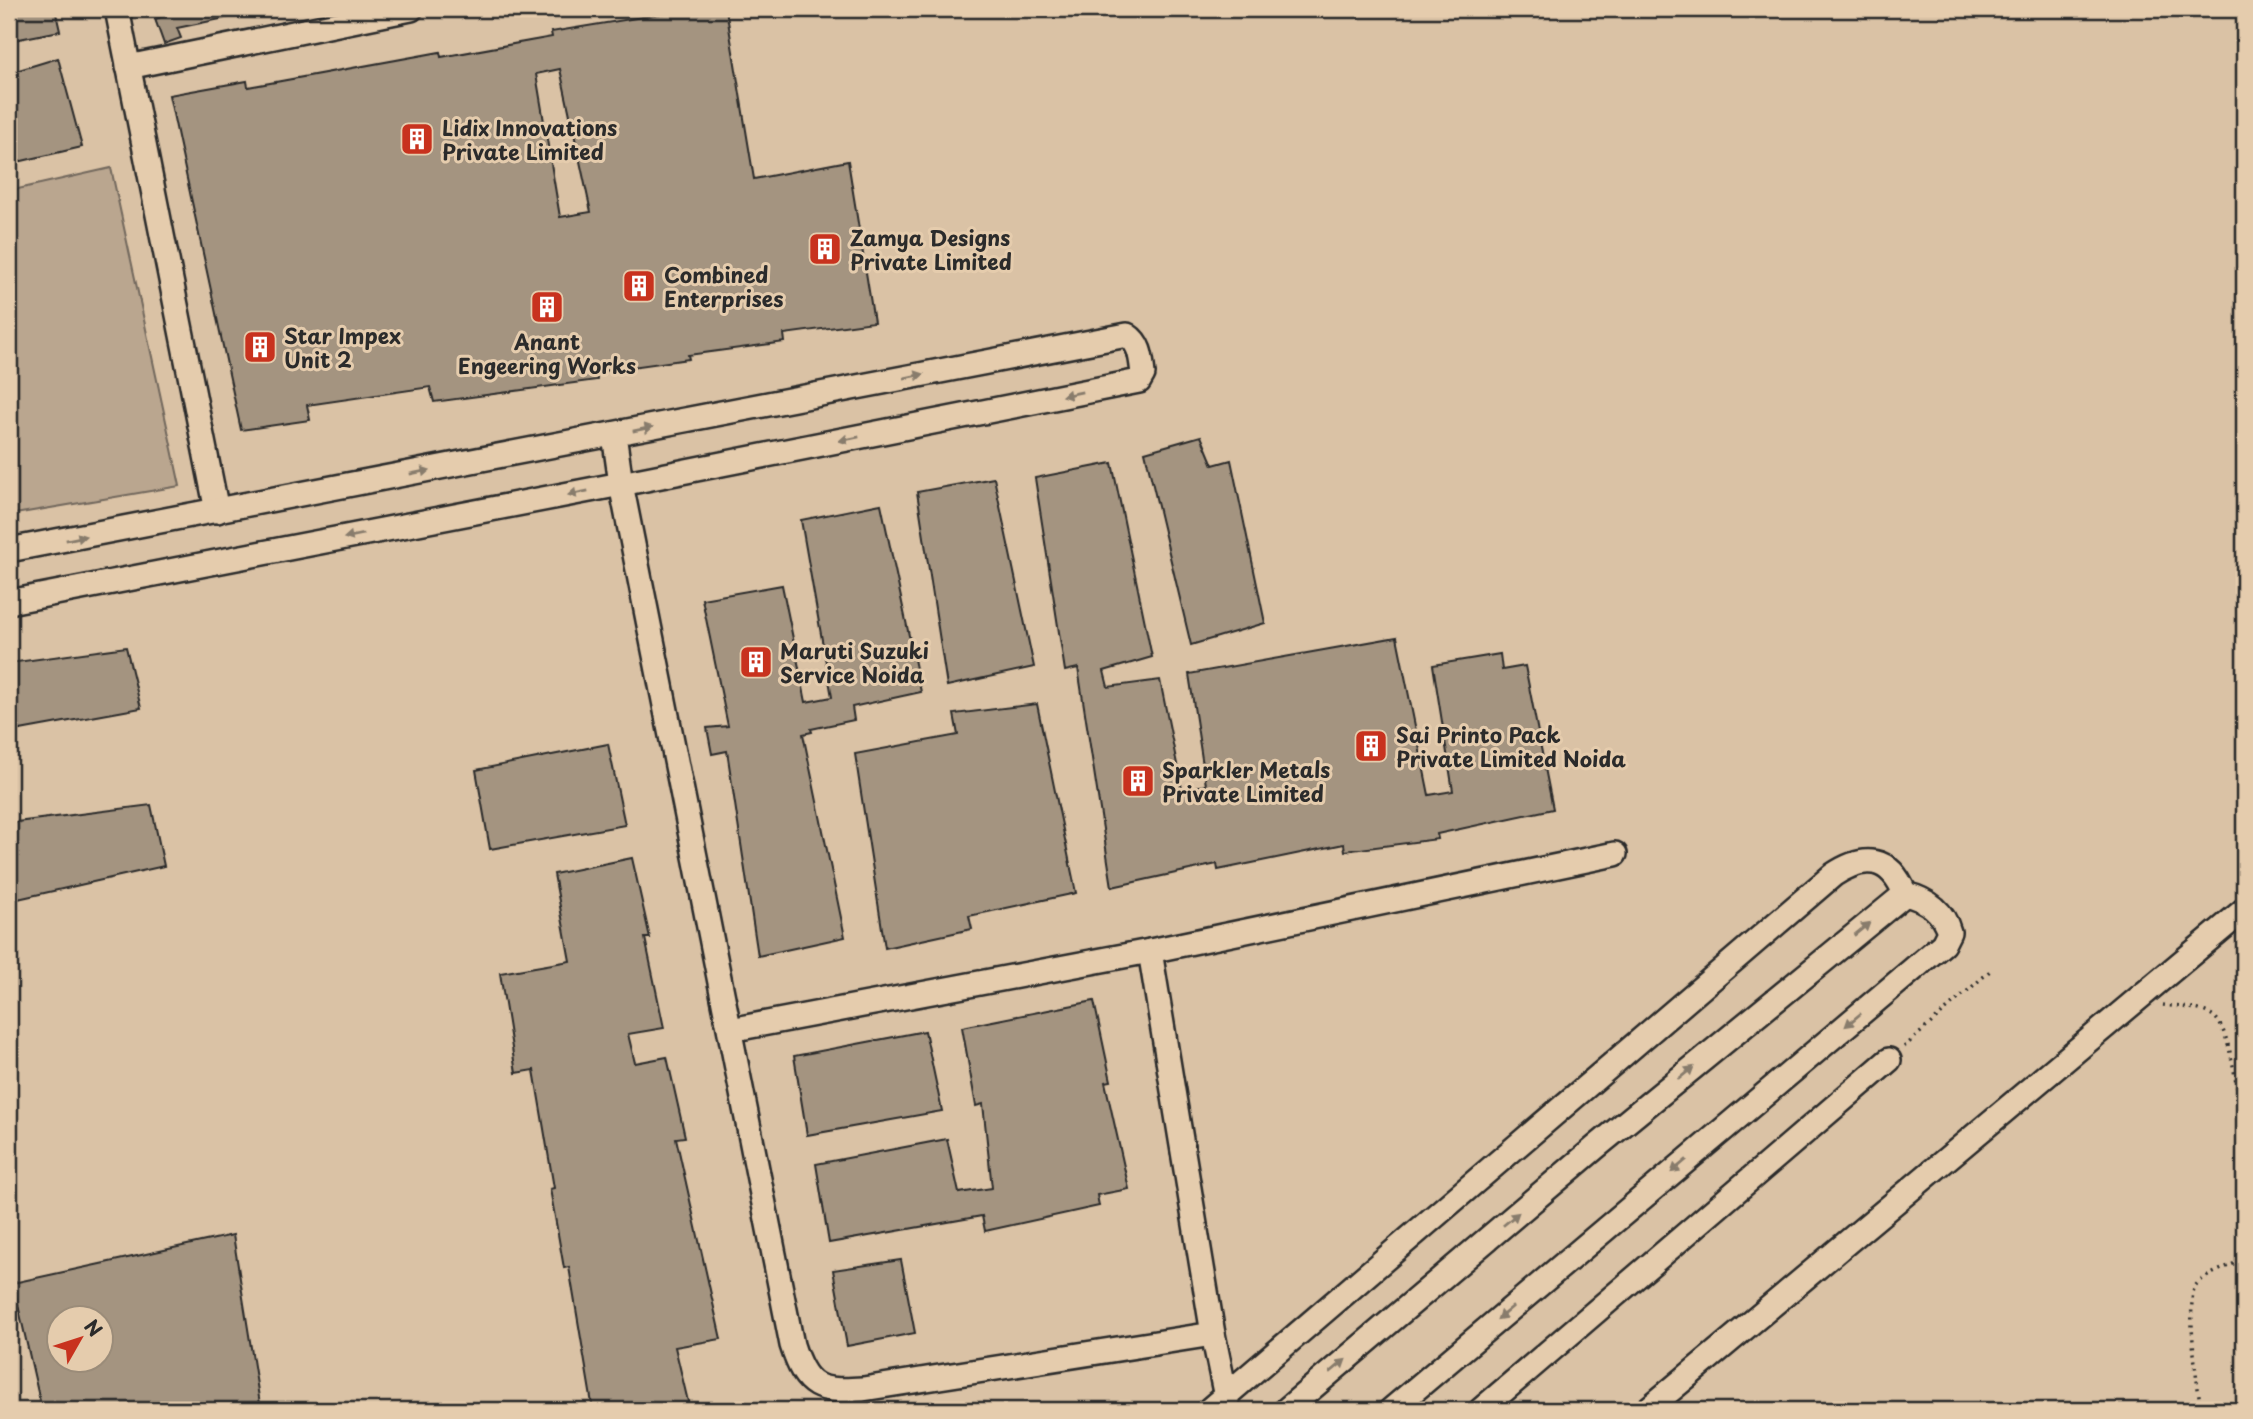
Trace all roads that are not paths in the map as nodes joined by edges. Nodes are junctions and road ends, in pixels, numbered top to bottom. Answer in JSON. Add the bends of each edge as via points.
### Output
{"nodes":[{"id":1,"x":117,"y":9,"type":"edge"},
{"id":2,"x":411,"y":9,"type":"edge"},
{"id":3,"x":128,"y":67,"type":"junction"},
{"id":4,"x":614,"y":434,"type":"junction"},
{"id":5,"x":621,"y":484,"type":"junction"},
{"id":6,"x":217,"y":510,"type":"junction"},
{"id":7,"x":9,"y":550,"type":"edge"},
{"id":8,"x":9,"y":602,"type":"edge"},
{"id":9,"x":1615,"y":854,"type":"dead end"},
{"id":10,"x":1905,"y":894,"type":"junction"},
{"id":11,"x":2244,"y":909,"type":"edge"},
{"id":12,"x":1150,"y":951,"type":"junction"},
{"id":13,"x":730,"y":1030,"type":"junction"},
{"id":14,"x":1889,"y":1060,"type":"road end"},
{"id":15,"x":1213,"y":1334,"type":"junction"},
{"id":16,"x":1221,"y":1406,"type":"edge"},
{"id":17,"x":1286,"y":1410,"type":"edge"},
{"id":18,"x":1391,"y":1410,"type":"edge"},
{"id":19,"x":1481,"y":1410,"type":"edge"},
{"id":20,"x":1647,"y":1410,"type":"edge"}],
"edges":[{"from":1,"to":3,"type":"street"},
{"from":2,"to":3,"type":"street"},
{"from":3,"to":6,"type":"street"},
{"from":4,"to":5,"type":"street"},
{"from":4,"to":5,"type":"street","one_way":true,"via":[[1127,335],[1138,347],[1143,374],[1139,381]]},
{"from":6,"to":4,"type":"street","one_way":true},
{"from":5,"to":8,"type":"street","one_way":true},
{"from":5,"to":13,"type":"street"},
{"from":7,"to":6,"type":"street","one_way":true},
{"from":9,"to":12,"type":"street"},
{"from":10,"to":16,"type":"street","via":[[1899,879],[1876,861],[1849,864],[1833,875]]},
{"from":17,"to":10,"type":"street","one_way":true,"via":[[1596,1147]]},
{"from":10,"to":18,"type":"street","one_way":true,"via":[[1923,898],[1945,919],[1949,932],[1943,944]]},
{"from":11,"to":20,"type":"street"},
{"from":12,"to":13,"type":"street"},
{"from":12,"to":15,"type":"street"},
{"from":13,"to":15,"type":"street","via":[[792,1345],[807,1379],[835,1391],[863,1389]]},
{"from":14,"to":19,"type":"street"},
{"from":15,"to":16,"type":"street"}]}
